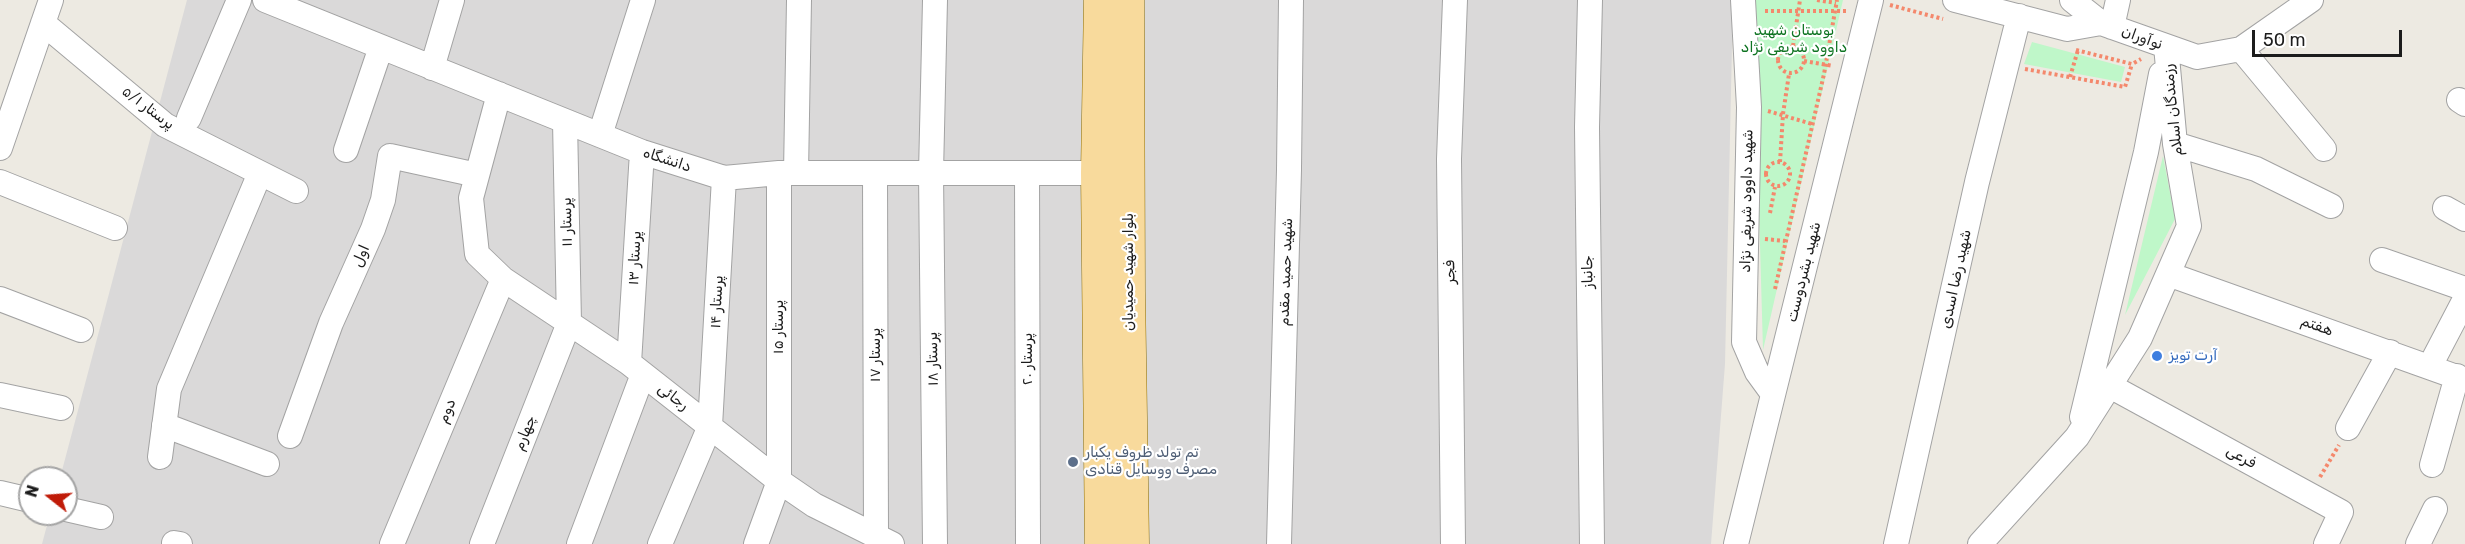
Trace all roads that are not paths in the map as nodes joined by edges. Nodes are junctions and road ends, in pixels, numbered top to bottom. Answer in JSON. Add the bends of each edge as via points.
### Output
{"nodes":[{"id":1,"x":51,"y":0,"type":"edge"},
{"id":2,"x":239,"y":0,"type":"edge"},
{"id":3,"x":265,"y":0,"type":"edge"},
{"id":4,"x":452,"y":0,"type":"edge"},
{"id":5,"x":643,"y":0,"type":"edge"},
{"id":6,"x":799,"y":0,"type":"edge"},
{"id":7,"x":935,"y":0,"type":"edge"},
{"id":8,"x":1100,"y":0,"type":"edge"},
{"id":9,"x":1128,"y":0,"type":"edge"},
{"id":10,"x":1291,"y":0,"type":"edge"},
{"id":11,"x":1455,"y":0,"type":"edge"},
{"id":12,"x":1590,"y":0,"type":"edge"},
{"id":13,"x":1955,"y":0,"type":"edge"},
{"id":14,"x":2072,"y":0,"type":"edge"},
{"id":15,"x":2118,"y":0,"type":"edge"},
{"id":16,"x":2311,"y":0,"type":"edge"},
{"id":17,"x":1743,"y":6,"type":"edge"},
{"id":18,"x":1869,"y":7,"type":"edge"},
{"id":19,"x":2019,"y":16,"type":"junction"},
{"id":20,"x":43,"y":23,"type":"junction"},
{"id":21,"x":2106,"y":25,"type":"junction"},
{"id":22,"x":2166,"y":46,"type":"junction"},
{"id":23,"x":381,"y":47,"type":"junction"},
{"id":24,"x":2241,"y":49,"type":"junction"},
{"id":25,"x":432,"y":68,"type":"junction"},
{"id":26,"x":499,"y":94,"type":"junction"},
{"id":27,"x":189,"y":118,"type":"dead end"},
{"id":28,"x":565,"y":121,"type":"junction"},
{"id":29,"x":600,"y":135,"type":"junction"},
{"id":30,"x":2175,"y":144,"type":"junction"},
{"id":31,"x":0,"y":148,"type":"edge"},
{"id":32,"x":2324,"y":149,"type":"dead end"},
{"id":33,"x":346,"y":150,"type":"dead end"},
{"id":34,"x":642,"y":152,"type":"junction"},
{"id":35,"x":260,"y":173,"type":"junction"},
{"id":36,"x":787,"y":173,"type":"junction"},
{"id":37,"x":875,"y":173,"type":"junction"},
{"id":38,"x":932,"y":173,"type":"junction"},
{"id":39,"x":1027,"y":173,"type":"junction"},
{"id":40,"x":1098,"y":173,"type":"junction"},
{"id":41,"x":477,"y":175,"type":"junction"},
{"id":42,"x":724,"y":178,"type":"junction"},
{"id":43,"x":0,"y":182,"type":"edge"},
{"id":44,"x":296,"y":191,"type":"dead end"},
{"id":45,"x":2331,"y":206,"type":"dead end"},
{"id":46,"x":115,"y":228,"type":"dead end"},
{"id":47,"x":2382,"y":260,"type":"dead end"},
{"id":48,"x":2168,"y":274,"type":"junction"},
{"id":49,"x":503,"y":279,"type":"junction"},
{"id":50,"x":2465,"y":289,"type":"edge"},
{"id":51,"x":1129,"y":292,"type":"junction"},
{"id":52,"x":1098,"y":294,"type":"junction"},
{"id":53,"x":0,"y":299,"type":"edge"},
{"id":54,"x":2465,"y":299,"type":"edge"},
{"id":55,"x":569,"y":323,"type":"junction"},
{"id":56,"x":81,"y":330,"type":"dead end"},
{"id":57,"x":2390,"y":352,"type":"junction"},
{"id":58,"x":2430,"y":366,"type":"junction"},
{"id":59,"x":636,"y":369,"type":"junction"},
{"id":60,"x":2461,"y":378,"type":"edge"},
{"id":61,"x":2110,"y":386,"type":"junction"},
{"id":62,"x":1773,"y":394,"type":"junction"},
{"id":63,"x":0,"y":395,"type":"edge"},
{"id":64,"x":61,"y":408,"type":"dead end"},
{"id":65,"x":164,"y":425,"type":"junction"},
{"id":66,"x":710,"y":426,"type":"junction"},
{"id":67,"x":2348,"y":429,"type":"road end"},
{"id":68,"x":290,"y":436,"type":"dead end"},
{"id":69,"x":2077,"y":437,"type":"junction"},
{"id":70,"x":160,"y":458,"type":"dead end"},
{"id":71,"x":267,"y":464,"type":"dead end"},
{"id":72,"x":2432,"y":465,"type":"dead end"},
{"id":73,"x":779,"y":481,"type":"junction"},
{"id":74,"x":0,"y":493,"type":"edge"},
{"id":75,"x":18,"y":497,"type":"edge"},
{"id":76,"x":2435,"y":508,"type":"dead end"},
{"id":77,"x":78,"y":512,"type":"edge"},
{"id":78,"x":101,"y":517,"type":"dead end"},
{"id":79,"x":884,"y":540,"type":"edge"},
{"id":80,"x":392,"y":544,"type":"edge"},
{"id":81,"x":482,"y":544,"type":"edge"},
{"id":82,"x":579,"y":544,"type":"edge"},
{"id":83,"x":660,"y":544,"type":"edge"},
{"id":84,"x":756,"y":544,"type":"edge"},
{"id":85,"x":935,"y":544,"type":"edge"},
{"id":86,"x":1029,"y":544,"type":"edge"},
{"id":87,"x":1101,"y":544,"type":"edge"},
{"id":88,"x":1133,"y":544,"type":"edge"},
{"id":89,"x":1279,"y":544,"type":"edge"},
{"id":90,"x":1453,"y":544,"type":"edge"},
{"id":91,"x":1592,"y":544,"type":"edge"},
{"id":92,"x":1736,"y":544,"type":"edge"},
{"id":93,"x":1896,"y":544,"type":"edge"},
{"id":94,"x":1980,"y":544,"type":"edge"},
{"id":95,"x":2326,"y":544,"type":"edge"},
{"id":96,"x":2418,"y":544,"type":"edge"}],
"edges":[{"from":1,"to":20,"type":"street"},
{"from":2,"to":27,"type":"street"},
{"from":3,"to":23,"type":"street","name":"دانشگاه"},
{"from":4,"to":25,"type":"street"},
{"from":5,"to":29,"type":"street"},
{"from":6,"to":36,"type":"street","name":"پرستار ۱۵"},
{"from":7,"to":38,"type":"street","name":"پرستار ۱۸"},
{"from":8,"to":40,"type":"main road","name":"بلوار شهید حمیدیان"},
{"from":9,"to":51,"type":"main road","name":"بلوار شهید حمیدیان"},
{"from":10,"to":89,"type":"street","name":"شهید حمید مقدم"},
{"from":11,"to":90,"type":"street","name":"فجر","via":[[1449,159]]},
{"from":12,"to":91,"type":"street","name":"جانباز","via":[[1587,127]]},
{"from":13,"to":19,"type":"street"},
{"from":14,"to":21,"type":"street"},
{"from":15,"to":21,"type":"street"},
{"from":16,"to":24,"type":"street","name":"نوآوران"},
{"from":17,"to":62,"type":"street","name":"شهید داوود شریفی نژاد","via":[[1749,107],[1744,342],[1757,372]]},
{"from":18,"to":62,"type":"street","name":"شهید بشردوست"},
{"from":19,"to":21,"type":"street","via":[[2067,29]]},
{"from":19,"to":93,"type":"street","name":"شهید رضا اسدی","via":[[1977,182]]},
{"from":20,"to":31,"type":"street"},
{"from":20,"to":35,"type":"street","name":"پرستار ۵/۱","via":[[165,125]]},
{"from":21,"to":22,"type":"street","name":"نوآوران"},
{"from":22,"to":24,"type":"street","name":"نوآوران","via":[[2197,57]]},
{"from":22,"to":30,"type":"street","name":"رزمندگان اسلام"},
{"from":22,"to":69,"type":"street","name":"رزمندگان اسلام","via":[[2146,152]]},
{"from":23,"to":25,"type":"street","name":"دانشگاه"},
{"from":23,"to":33,"type":"street"},
{"from":24,"to":32,"type":"street"},
{"from":25,"to":26,"type":"street","name":"دانشگاه"},
{"from":26,"to":28,"type":"street","name":"دانشگاه"},
{"from":26,"to":41,"type":"street","name":"رجائی"},
{"from":28,"to":29,"type":"street","name":"دانشگاه"},
{"from":28,"to":55,"type":"street","name":"پرستار ۱۱"},
{"from":29,"to":34,"type":"street","name":"دانشگاه"},
{"from":30,"to":45,"type":"street","via":[[2256,169]]},
{"from":30,"to":48,"type":"street","name":"رزمندگان اسلام","via":[[2189,226]]},
{"from":34,"to":42,"type":"street","name":"دانشگاه"},
{"from":34,"to":59,"type":"street","name":"پرستار ۱۳"},
{"from":35,"to":44,"type":"street","name":"پرستار ۵/۱"},
{"from":35,"to":65,"type":"street","via":[[168,389]]},
{"from":36,"to":37,"type":"street","name":"دانشگاه"},
{"from":36,"to":42,"type":"street","name":"دانشگاه"},
{"from":36,"to":73,"type":"street","name":"پرستار ۱۵"},
{"from":37,"to":38,"type":"street","name":"دانشگاه"},
{"from":37,"to":79,"type":"street","name":"پرستار ۱۷"},
{"from":38,"to":39,"type":"street","name":"دانشگاه"},
{"from":38,"to":85,"type":"street","name":"پرستار ۱۸"},
{"from":39,"to":40,"type":"street","name":"دانشگاه"},
{"from":39,"to":86,"type":"street","name":"پرستار ۲۰"},
{"from":40,"to":52,"type":"main road","name":"بلوار شهید حمیدیان"},
{"from":41,"to":49,"type":"street","name":"رجائی","via":[[471,198],[477,254]]},
{"from":41,"to":68,"type":"street","name":"اول","via":[[390,156],[383,200],[373,229],[331,323]]},
{"from":42,"to":66,"type":"street","name":"پرستار ۱۴"},
{"from":43,"to":46,"type":"street"},
{"from":47,"to":50,"type":"street"},
{"from":48,"to":57,"type":"street","name":"هفتم"},
{"from":48,"to":61,"type":"street","name":"رزمندگان اسلام","via":[[2140,338]]},
{"from":49,"to":55,"type":"street","name":"رجائی"},
{"from":49,"to":80,"type":"street","name":"دوم"},
{"from":51,"to":52,"type":"main road"},
{"from":51,"to":88,"type":"main road","name":"بلوار شهید حمیدیان"},
{"from":52,"to":87,"type":"main road","name":"بلوار شهید حمیدیان"},
{"from":53,"to":56,"type":"street"},
{"from":54,"to":58,"type":"street"},
{"from":55,"to":59,"type":"street","name":"رجائی"},
{"from":55,"to":81,"type":"street","name":"چهارم"},
{"from":57,"to":58,"type":"street","name":"هفتم"},
{"from":57,"to":67,"type":"street"},
{"from":58,"to":60,"type":"street","name":"هفتم"},
{"from":59,"to":66,"type":"street","name":"رجائی"},
{"from":59,"to":82,"type":"street","name":"پرستار ۱۳"},
{"from":60,"to":72,"type":"street"},
{"from":61,"to":69,"type":"street","name":"رزمندگان اسلام"},
{"from":61,"to":95,"type":"street","name":"فرعی","via":[[2341,512]]},
{"from":62,"to":92,"type":"street","name":"شهید بشردوست"},
{"from":63,"to":64,"type":"street"},
{"from":65,"to":70,"type":"street"},
{"from":65,"to":71,"type":"street"},
{"from":66,"to":73,"type":"street","name":"رجائی"},
{"from":66,"to":83,"type":"street","name":"پرستار ۱۴"},
{"from":69,"to":94,"type":"street","name":"رزمندگان اسلام"},
{"from":73,"to":79,"type":"street","name":"رجائی","via":[[814,506]]},
{"from":73,"to":84,"type":"street"},
{"from":74,"to":75,"type":"street"},
{"from":76,"to":96,"type":"street"},
{"from":77,"to":78,"type":"street"}]}
